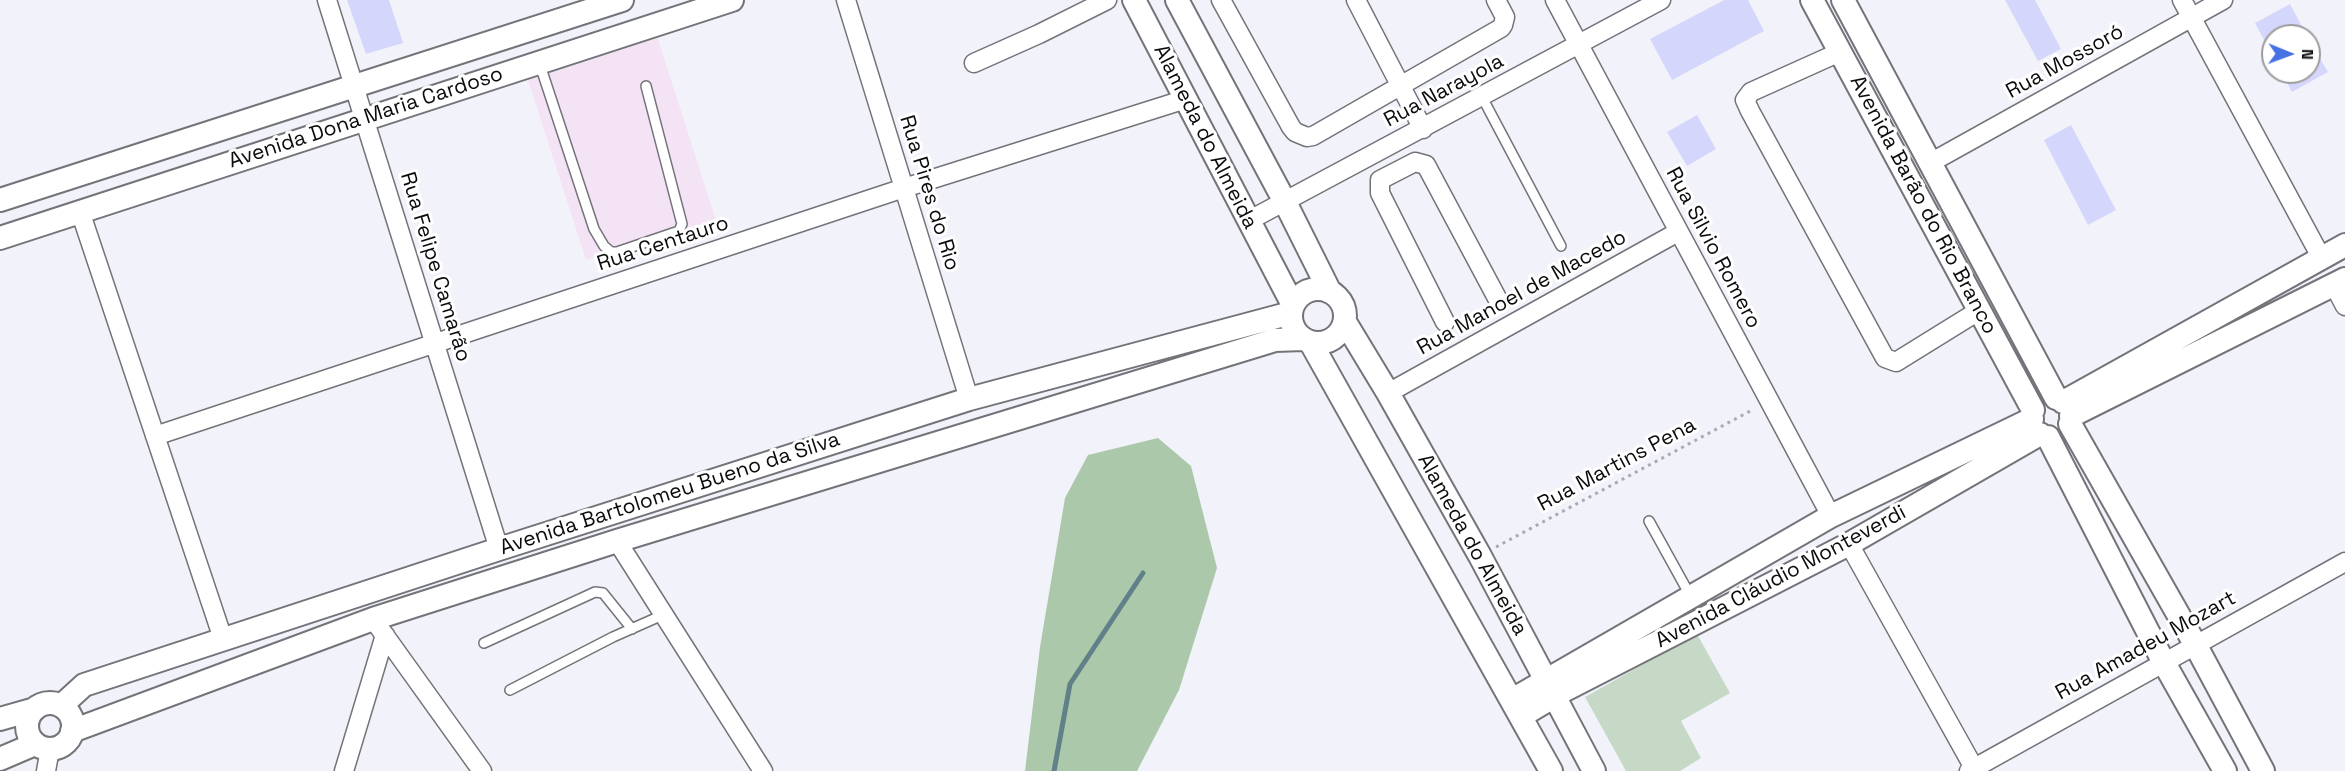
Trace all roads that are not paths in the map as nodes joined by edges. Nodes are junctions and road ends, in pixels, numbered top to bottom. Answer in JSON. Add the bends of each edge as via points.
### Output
{"nodes":[{"id":1,"x":327,"y":0,"type":"edge"},
{"id":2,"x":622,"y":0,"type":"edge"},
{"id":3,"x":732,"y":0,"type":"edge"},
{"id":4,"x":846,"y":0,"type":"edge"},
{"id":5,"x":1134,"y":0,"type":"edge"},
{"id":6,"x":1177,"y":0,"type":"edge"},
{"id":7,"x":1221,"y":0,"type":"edge"},
{"id":8,"x":1356,"y":0,"type":"edge"},
{"id":9,"x":1496,"y":0,"type":"edge"},
{"id":10,"x":1555,"y":0,"type":"edge"},
{"id":11,"x":1661,"y":0,"type":"edge"},
{"id":12,"x":1812,"y":0,"type":"edge"},
{"id":13,"x":1843,"y":0,"type":"edge"},
{"id":14,"x":2182,"y":0,"type":"edge"},
{"id":15,"x":2223,"y":0,"type":"edge"},
{"id":16,"x":1099,"y":2,"type":"edge"},
{"id":17,"x":2191,"y":17,"type":"junction"},
{"id":18,"x":1578,"y":44,"type":"junction"},
{"id":19,"x":1840,"y":52,"type":"junction"},
{"id":20,"x":538,"y":62,"type":"junction"},
{"id":21,"x":974,"y":63,"type":"dead end"},
{"id":22,"x":1399,"y":85,"type":"junction"},
{"id":23,"x":355,"y":86,"type":"junction"},
{"id":24,"x":646,"y":86,"type":"dead end"},
{"id":25,"x":1482,"y":97,"type":"junction"},
{"id":26,"x":1186,"y":99,"type":"junction"},
{"id":27,"x":365,"y":118,"type":"junction"},
{"id":28,"x":1423,"y":129,"type":"junction"},
{"id":29,"x":1386,"y":148,"type":"junction"},
{"id":30,"x":1930,"y":163,"type":"junction"},
{"id":31,"x":1399,"y":170,"type":"junction"},
{"id":32,"x":904,"y":188,"type":"junction"},
{"id":33,"x":0,"y":201,"type":"edge"},
{"id":34,"x":1285,"y":202,"type":"junction"},
{"id":35,"x":80,"y":211,"type":"junction"},
{"id":36,"x":1248,"y":221,"type":"junction"},
{"id":37,"x":1678,"y":232,"type":"junction"},
{"id":38,"x":0,"y":238,"type":"edge"},
{"id":39,"x":2345,"y":245,"type":"edge"},
{"id":40,"x":1561,"y":246,"type":"dead end"},
{"id":41,"x":2321,"y":257,"type":"junction"},
{"id":42,"x":2339,"y":282,"type":"edge"},
{"id":43,"x":1330,"y":292,"type":"junction"},
{"id":44,"x":1497,"y":298,"type":"dead end"},
{"id":45,"x":2345,"y":306,"type":"edge"},
{"id":46,"x":1292,"y":309,"type":"junction"},
{"id":47,"x":1980,"y":310,"type":"junction"},
{"id":48,"x":1345,"y":322,"type":"junction"},
{"id":49,"x":1445,"y":322,"type":"dead end"},
{"id":50,"x":1307,"y":341,"type":"junction"},
{"id":51,"x":435,"y":343,"type":"junction"},
{"id":52,"x":1388,"y":393,"type":"junction"},
{"id":53,"x":969,"y":399,"type":"junction"},
{"id":54,"x":2065,"y":410,"type":"junction"},
{"id":55,"x":2038,"y":425,"type":"junction"},
{"id":56,"x":155,"y":436,"type":"junction"},
{"id":57,"x":1831,"y":516,"type":"junction"},
{"id":58,"x":1649,"y":521,"type":"dead end"},
{"id":59,"x":617,"y":541,"type":"junction"},
{"id":60,"x":1849,"y":544,"type":"junction"},
{"id":61,"x":498,"y":549,"type":"junction"},
{"id":62,"x":2345,"y":562,"type":"edge"},
{"id":63,"x":1691,"y":597,"type":"junction"},
{"id":64,"x":665,"y":614,"type":"junction"},
{"id":65,"x":379,"y":627,"type":"junction"},
{"id":66,"x":632,"y":629,"type":"junction"},
{"id":67,"x":223,"y":639,"type":"junction"},
{"id":68,"x":484,"y":643,"type":"dead end"},
{"id":69,"x":2195,"y":644,"type":"junction"},
{"id":70,"x":2163,"y":662,"type":"junction"},
{"id":71,"x":1550,"y":688,"type":"junction"},
{"id":72,"x":510,"y":690,"type":"dead end"},
{"id":73,"x":61,"y":706,"type":"junction"},
{"id":74,"x":1516,"y":708,"type":"junction"},
{"id":75,"x":35,"y":709,"type":"junction"},
{"id":76,"x":0,"y":719,"type":"edge"},
{"id":77,"x":72,"y":730,"type":"junction"},
{"id":78,"x":44,"y":754,"type":"edge"},
{"id":79,"x":1,"y":763,"type":"edge"},
{"id":80,"x":1972,"y":770,"type":"edge"},
{"id":81,"x":344,"y":771,"type":"edge"},
{"id":82,"x":482,"y":771,"type":"edge"},
{"id":83,"x":763,"y":771,"type":"edge"},
{"id":84,"x":1551,"y":771,"type":"edge"},
{"id":85,"x":1594,"y":771,"type":"edge"},
{"id":86,"x":2225,"y":771,"type":"edge"},
{"id":87,"x":2263,"y":771,"type":"edge"}],
"edges":[{"from":1,"to":23,"type":"street","name":"Rua Felipe Camarão"},
{"from":2,"to":23,"type":"street","name":"Avenida Dona Maria Cardoso"},
{"from":3,"to":20,"type":"street","name":"Avenida Dona Maria Cardoso"},
{"from":4,"to":32,"type":"street","name":"Rua Pires do Rio"},
{"from":5,"to":26,"type":"street","name":"Alameda do Almeida"},
{"from":6,"to":34,"type":"street","name":"Alameda do Almeida"},
{"from":7,"to":22,"type":"street","via":[[1291,127],[1301,135],[1313,136]]},
{"from":8,"to":22,"type":"street"},
{"from":9,"to":22,"type":"street","via":[[1505,17],[1503,26]]},
{"from":10,"to":18,"type":"street","name":"Rua Silvio Romero"},
{"from":11,"to":18,"type":"street","name":"Rua Narayola"},
{"from":12,"to":19,"type":"street","name":"Avenida Barão do Rio Branco"},
{"from":13,"to":30,"type":"street","name":"Avenida Barão do Rio Branco"},
{"from":14,"to":17,"type":"street"},
{"from":15,"to":17,"type":"street","name":"Rua Mossoró"},
{"from":16,"to":21,"type":"street"},
{"from":17,"to":30,"type":"street","name":"Rua Mossoró"},
{"from":17,"to":41,"type":"street"},
{"from":18,"to":25,"type":"street","name":"Rua Narayola"},
{"from":18,"to":37,"type":"street","name":"Rua Silvio Romero"},
{"from":19,"to":47,"type":"street","name":"Avenida Barão do Rio Branco"},
{"from":19,"to":47,"type":"street","via":[[1751,92],[1745,100],[1750,111],[1886,358],[1896,362]]},
{"from":20,"to":24,"type":"lane","via":[[594,229],[611,252],[679,231],[682,224]]},
{"from":20,"to":27,"type":"street","name":"Avenida Dona Maria Cardoso"},
{"from":22,"to":28,"type":"street"},
{"from":23,"to":27,"type":"street","name":"Rua Felipe Camarão"},
{"from":23,"to":33,"type":"street","name":"Avenida Dona Maria Cardoso"},
{"from":25,"to":28,"type":"street","name":"Rua Narayola"},
{"from":25,"to":40,"type":"lane"},
{"from":26,"to":32,"type":"street","name":"Rua Centauro"},
{"from":26,"to":36,"type":"street","name":"Alameda do Almeida"},
{"from":27,"to":35,"type":"street","name":"Avenida Dona Maria Cardoso"},
{"from":27,"to":51,"type":"street","name":"Rua Felipe Camarão"},
{"from":28,"to":29,"type":"street","name":"Rua Narayola"},
{"from":29,"to":31,"type":"street"},
{"from":29,"to":34,"type":"street","name":"Rua Narayola"},
{"from":30,"to":54,"type":"street","name":"Avenida Barão do Rio Branco"},
{"from":31,"to":44,"type":"street","via":[[1415,162],[1426,165]]},
{"from":31,"to":49,"type":"street","via":[[1380,180],[1380,194]]},
{"from":32,"to":51,"type":"street","name":"Rua Centauro"},
{"from":32,"to":53,"type":"street","name":"Rua Pires do Rio"},
{"from":34,"to":36,"type":"street","name":"Rua Narayola"},
{"from":34,"to":43,"type":"street","name":"Alameda do Almeida"},
{"from":35,"to":38,"type":"street","name":"Avenida Dona Maria Cardoso"},
{"from":35,"to":56,"type":"street"},
{"from":36,"to":46,"type":"street","name":"Alameda do Almeida"},
{"from":37,"to":52,"type":"street","name":"Rua Manoel de Macedo"},
{"from":37,"to":57,"type":"street","name":"Rua Silvio Romero"},
{"from":39,"to":41,"type":"street"},
{"from":41,"to":54,"type":"street"},
{"from":42,"to":45,"type":"street"},
{"from":42,"to":54,"type":"street"},
{"from":43,"to":46,"type":"street","via":[[1316,289],[1302,294]]},
{"from":43,"to":48,"type":"street","via":[[1342,304]]},
{"from":46,"to":50,"type":"street","via":[[1293,327]]},
{"from":46,"to":53,"type":"street","name":"Avenida Bartolomeu Bueno da Silva"},
{"from":47,"to":55,"type":"street","name":"Avenida Barão do Rio Branco"},
{"from":48,"to":50,"type":"street","via":[[1338,335],[1326,343]]},
{"from":48,"to":52,"type":"street","name":"Alameda do Almeida"},
{"from":50,"to":59,"type":"street","name":"Avenida Bartolomeu Bueno da Silva","via":[[1275,340]]},
{"from":50,"to":74,"type":"street","name":"Alameda do Almeida"},
{"from":51,"to":56,"type":"street","name":"Rua Centauro"},
{"from":51,"to":61,"type":"street","name":"Rua Felipe Camarão"},
{"from":52,"to":71,"type":"street","name":"Alameda do Almeida"},
{"from":53,"to":61,"type":"street","name":"Avenida Bartolomeu Bueno da Silva"},
{"from":54,"to":55,"type":"street","via":[[2042,400]]},
{"from":54,"to":55,"type":"street","via":[[2062,435]]},
{"from":54,"to":69,"type":"street","name":"Avenida Barão do Rio Branco"},
{"from":55,"to":57,"type":"street","name":"Avenida Cláudio Monteverdi"},
{"from":55,"to":60,"type":"street","name":"Avenida Cláudio Monteverdi"},
{"from":55,"to":70,"type":"street","name":"Avenida Barão do Rio Branco"},
{"from":56,"to":67,"type":"street"},
{"from":57,"to":63,"type":"street","name":"Avenida Cláudio Monteverdi"},
{"from":58,"to":63,"type":"lane"},
{"from":59,"to":64,"type":"street"},
{"from":59,"to":65,"type":"street","name":"Avenida Bartolomeu Bueno da Silva"},
{"from":60,"to":71,"type":"street","name":"Avenida Cláudio Monteverdi"},
{"from":60,"to":80,"type":"street"},
{"from":61,"to":67,"type":"street","name":"Avenida Bartolomeu Bueno da Silva"},
{"from":62,"to":69,"type":"street","name":"Rua Amadeu Mozart"},
{"from":63,"to":71,"type":"street","name":"Avenida Cláudio Monteverdi"},
{"from":64,"to":66,"type":"lane"},
{"from":64,"to":83,"type":"street"},
{"from":65,"to":77,"type":"street","name":"Avenida Bartolomeu Bueno da Silva"},
{"from":65,"to":81,"type":"street"},
{"from":65,"to":82,"type":"street"},
{"from":66,"to":68,"type":"lane","via":[[603,592],[595,592]]},
{"from":66,"to":72,"type":"lane"},
{"from":67,"to":73,"type":"street","name":"Avenida Bartolomeu Bueno da Silva","via":[[84,685]]},
{"from":69,"to":70,"type":"street","name":"Rua Amadeu Mozart"},
{"from":69,"to":87,"type":"street","name":"Avenida Barão do Rio Branco"},
{"from":70,"to":80,"type":"street","name":"Rua Amadeu Mozart"},
{"from":70,"to":86,"type":"street","name":"Avenida Barão do Rio Branco"},
{"from":71,"to":74,"type":"street","name":"Avenida Cláudio Monteverdi"},
{"from":71,"to":85,"type":"street","name":"Alameda do Almeida"},
{"from":73,"to":75,"type":"street","via":[[48,703]]},
{"from":73,"to":77,"type":"street","via":[[71,717]]},
{"from":74,"to":84,"type":"street","name":"Alameda do Almeida"},
{"from":75,"to":76,"type":"street"},
{"from":75,"to":78,"type":"street","via":[[27,730]]},
{"from":77,"to":78,"type":"street","name":"Avenida Bartolomeu Bueno da Silva","via":[[64,744]]},
{"from":78,"to":79,"type":"street","name":"Avenida Bartolomeu Bueno da Silva"}]}
